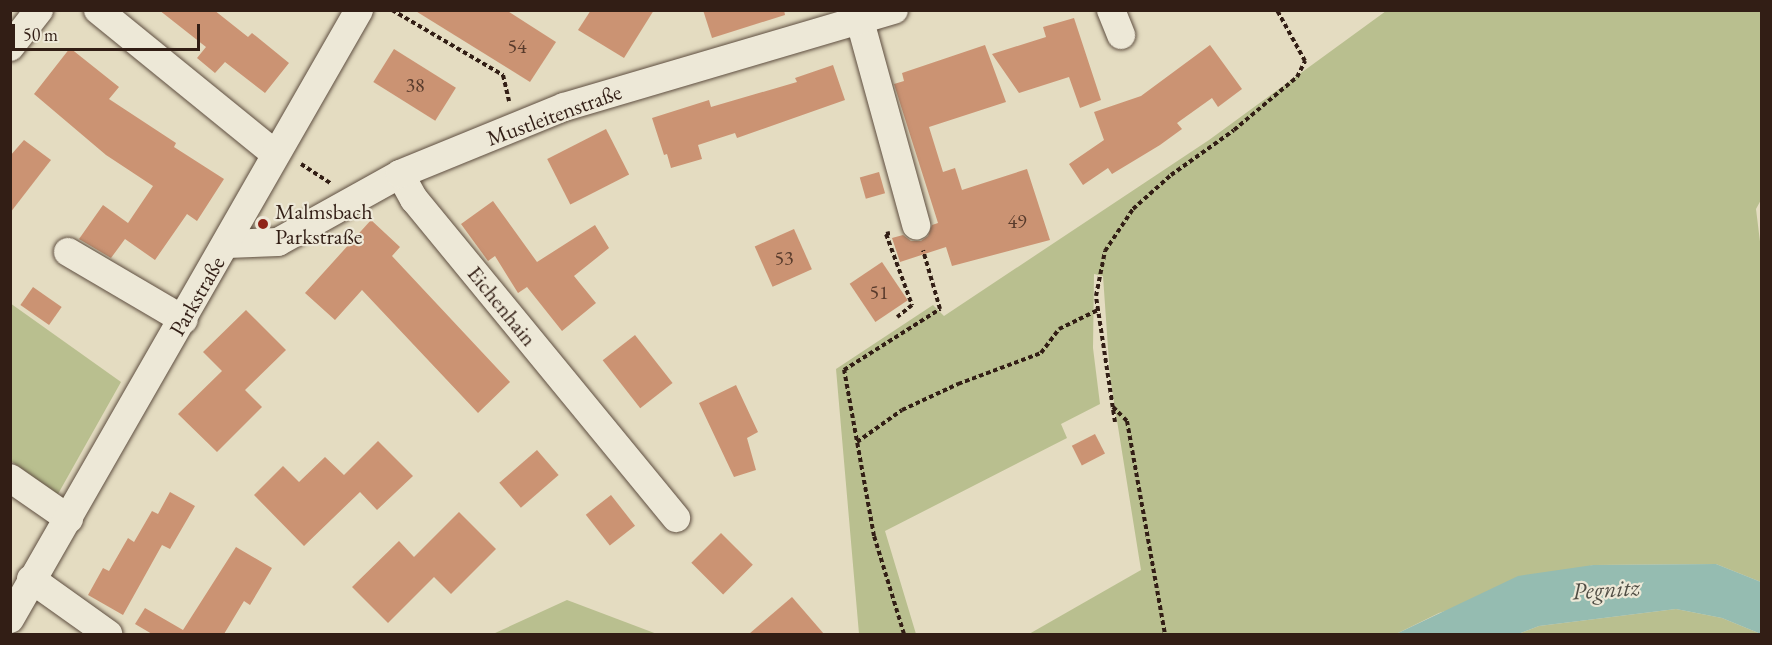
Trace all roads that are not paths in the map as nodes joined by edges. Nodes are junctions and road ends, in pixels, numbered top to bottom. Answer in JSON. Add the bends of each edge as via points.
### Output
{"nodes":[{"id":1,"x":39,"y":10,"type":"edge"},
{"id":2,"x":98,"y":10,"type":"edge"},
{"id":3,"x":359,"y":10,"type":"edge"},
{"id":4,"x":894,"y":10,"type":"edge"},
{"id":5,"x":861,"y":16,"type":"edge"},
{"id":6,"x":10,"y":47,"type":"edge"},
{"id":7,"x":276,"y":152,"type":"junction"},
{"id":8,"x":400,"y":174,"type":"junction"},
{"id":9,"x":916,"y":225,"type":"road end"},
{"id":10,"x":227,"y":244,"type":"junction"},
{"id":11,"x":68,"y":252,"type":"dead end"},
{"id":12,"x":184,"y":320,"type":"junction"},
{"id":13,"x":10,"y":478,"type":"edge"},
{"id":14,"x":676,"y":518,"type":"dead end"},
{"id":15,"x":69,"y":519,"type":"junction"},
{"id":16,"x":31,"y":579,"type":"junction"},
{"id":17,"x":10,"y":619,"type":"edge"},
{"id":18,"x":108,"y":634,"type":"edge"}],
"edges":[{"from":1,"to":6,"type":"street"},
{"from":2,"to":7,"type":"street"},
{"from":3,"to":7,"type":"street","name":"Parkstraße"},
{"from":4,"to":5,"type":"street","name":"Mustleitenstraße"},
{"from":5,"to":8,"type":"street","name":"Mustleitenstraße","via":[[564,107]]},
{"from":5,"to":9,"type":"street"},
{"from":7,"to":10,"type":"street","name":"Parkstraße"},
{"from":8,"to":10,"type":"street","name":"Mustleitenstraße","via":[[278,242]]},
{"from":8,"to":14,"type":"street","name":"Eichenhain","via":[[414,199]]},
{"from":10,"to":12,"type":"street","name":"Parkstraße"},
{"from":11,"to":12,"type":"street"},
{"from":12,"to":15,"type":"street","name":"Parkstraße"},
{"from":13,"to":15,"type":"street"},
{"from":15,"to":16,"type":"street","name":"Parkstraße"},
{"from":16,"to":17,"type":"street","name":"Parkstraße"},
{"from":16,"to":18,"type":"street"}]}
